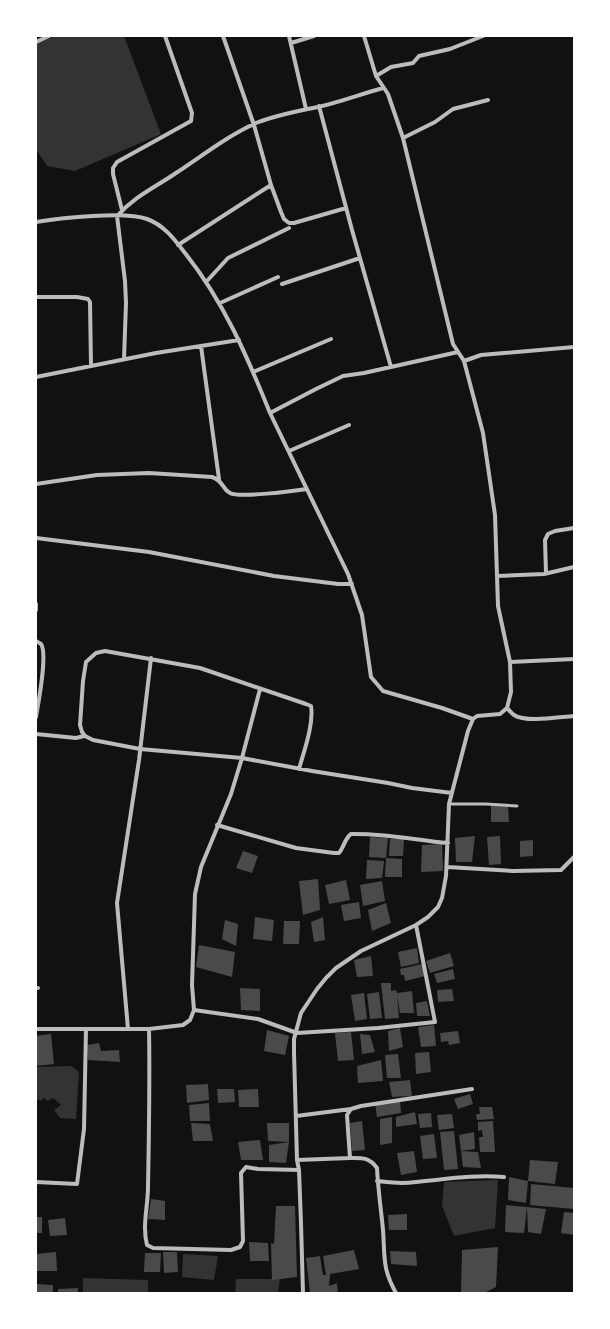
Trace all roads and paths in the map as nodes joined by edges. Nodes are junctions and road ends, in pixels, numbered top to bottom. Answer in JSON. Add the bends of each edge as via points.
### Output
{"nodes":[{"id":1,"x":48,"y":36,"type":"edge"},
{"id":2,"x":165,"y":36,"type":"edge"},
{"id":3,"x":223,"y":36,"type":"edge"},
{"id":4,"x":289,"y":36,"type":"edge"},
{"id":5,"x":314,"y":36,"type":"edge"},
{"id":6,"x":364,"y":36,"type":"edge"},
{"id":7,"x":482,"y":36,"type":"edge"},
{"id":8,"x":36,"y":42,"type":"edge"},
{"id":9,"x":291,"y":43,"type":"junction"},
{"id":10,"x":376,"y":76,"type":"junction"},
{"id":11,"x":383,"y":88,"type":"junction"},
{"id":12,"x":488,"y":100,"type":"dead end"},
{"id":13,"x":320,"y":106,"type":"junction"},
{"id":14,"x":306,"y":109,"type":"junction"},
{"id":15,"x":254,"y":125,"type":"junction"},
{"id":16,"x":403,"y":138,"type":"junction"},
{"id":17,"x":271,"y":185,"type":"junction"},
{"id":18,"x":346,"y":208,"type":"junction"},
{"id":19,"x":122,"y":210,"type":"junction"},
{"id":20,"x":117,"y":216,"type":"junction"},
{"id":21,"x":36,"y":222,"type":"edge"},
{"id":22,"x":289,"y":228,"type":"dead end"},
{"id":23,"x":178,"y":245,"type":"junction"},
{"id":24,"x":360,"y":258,"type":"junction"},
{"id":25,"x":278,"y":277,"type":"dead end"},
{"id":26,"x":206,"y":282,"type":"junction"},
{"id":27,"x":282,"y":284,"type":"dead end"},
{"id":28,"x":36,"y":297,"type":"edge"},
{"id":29,"x":220,"y":303,"type":"junction"},
{"id":30,"x":331,"y":339,"type":"dead end"},
{"id":31,"x":239,"y":340,"type":"junction"},
{"id":32,"x":201,"y":346,"type":"junction"},
{"id":33,"x":574,"y":347,"type":"edge"},
{"id":34,"x":458,"y":352,"type":"junction"},
{"id":35,"x":124,"y":359,"type":"junction"},
{"id":36,"x":464,"y":360,"type":"junction"},
{"id":37,"x":91,"y":365,"type":"junction"},
{"id":38,"x":391,"y":367,"type":"junction"},
{"id":39,"x":254,"y":372,"type":"junction"},
{"id":40,"x":36,"y":376,"type":"edge"},
{"id":41,"x":270,"y":413,"type":"junction"},
{"id":42,"x":349,"y":425,"type":"dead end"},
{"id":43,"x":289,"y":451,"type":"junction"},
{"id":44,"x":219,"y":479,"type":"junction"},
{"id":45,"x":36,"y":484,"type":"edge"},
{"id":46,"x":307,"y":489,"type":"junction"},
{"id":47,"x":574,"y":528,"type":"edge"},
{"id":48,"x":36,"y":538,"type":"edge"},
{"id":49,"x":574,"y":567,"type":"edge"},
{"id":50,"x":546,"y":573,"type":"junction"},
{"id":51,"x":497,"y":576,"type":"junction"},
{"id":52,"x":352,"y":584,"type":"junction"},
{"id":53,"x":36,"y":604,"type":"edge"},
{"id":54,"x":36,"y":610,"type":"edge"},
{"id":55,"x":36,"y":641,"type":"edge"},
{"id":56,"x":151,"y":658,"type":"junction"},
{"id":57,"x":574,"y":659,"type":"edge"},
{"id":58,"x":510,"y":662,"type":"junction"},
{"id":59,"x":260,"y":688,"type":"junction"},
{"id":60,"x":507,"y":708,"type":"junction"},
{"id":61,"x":574,"y":716,"type":"edge"},
{"id":62,"x":36,"y":717,"type":"edge"},
{"id":63,"x":473,"y":719,"type":"junction"},
{"id":64,"x":36,"y":734,"type":"edge"},
{"id":65,"x":85,"y":736,"type":"junction"},
{"id":66,"x":140,"y":749,"type":"junction"},
{"id":67,"x":242,"y":758,"type":"junction"},
{"id":68,"x":300,"y":769,"type":"junction"},
{"id":69,"x":452,"y":793,"type":"junction"},
{"id":70,"x":449,"y":804,"type":"junction"},
{"id":71,"x":516,"y":806,"type":"dead end"},
{"id":72,"x":217,"y":825,"type":"junction"},
{"id":73,"x":448,"y":843,"type":"junction"},
{"id":74,"x":574,"y":857,"type":"edge"},
{"id":75,"x":446,"y":866,"type":"junction"},
{"id":76,"x":416,"y":925,"type":"junction"},
{"id":77,"x":194,"y":1010,"type":"junction"},
{"id":78,"x":36,"y":1029,"type":"edge"},
{"id":79,"x":86,"y":1029,"type":"junction"},
{"id":80,"x":128,"y":1029,"type":"junction"},
{"id":81,"x":149,"y":1029,"type":"junction"},
{"id":82,"x":297,"y":1033,"type":"junction"},
{"id":83,"x":472,"y":1089,"type":"dead end"},
{"id":84,"x":351,"y":1109,"type":"junction"},
{"id":85,"x":296,"y":1116,"type":"junction"},
{"id":86,"x":350,"y":1158,"type":"junction"},
{"id":87,"x":297,"y":1160,"type":"junction"},
{"id":88,"x":299,"y":1170,"type":"junction"},
{"id":89,"x":504,"y":1177,"type":"dead end"},
{"id":90,"x":378,"y":1181,"type":"junction"},
{"id":91,"x":36,"y":1182,"type":"edge"},
{"id":92,"x":303,"y":1293,"type":"edge"},
{"id":93,"x":396,"y":1293,"type":"edge"}],
"edges":[{"from":1,"to":8,"type":"street"},
{"from":2,"to":19,"type":"street","via":[[192,113],[192,121],[117,162],[113,174]]},
{"from":3,"to":15,"type":"street"},
{"from":4,"to":9,"type":"street"},
{"from":5,"to":9,"type":"street"},
{"from":6,"to":10,"type":"street"},
{"from":7,"to":10,"type":"street","via":[[450,49],[419,56],[413,64],[391,67]]},
{"from":9,"to":14,"type":"street"},
{"from":10,"to":11,"type":"street"},
{"from":11,"to":13,"type":"street"},
{"from":11,"to":16,"type":"street","via":[[388,94]]},
{"from":12,"to":16,"type":"street","via":[[453,109],[435,122]]},
{"from":13,"to":14,"type":"street"},
{"from":13,"to":18,"type":"street"},
{"from":14,"to":15,"type":"street","via":[[282,114]]},
{"from":15,"to":17,"type":"street"},
{"from":15,"to":19,"type":"street","via":[[220,143],[138,196]]},
{"from":16,"to":34,"type":"street","via":[[453,344]]},
{"from":17,"to":18,"type":"street","via":[[284,219],[289,223]]},
{"from":17,"to":23,"type":"street"},
{"from":18,"to":24,"type":"street"},
{"from":19,"to":20,"type":"street"},
{"from":20,"to":21,"type":"street"},
{"from":20,"to":23,"type":"street","via":[[150,220],[170,235]]},
{"from":20,"to":35,"type":"street","via":[[125,281]]},
{"from":22,"to":26,"type":"street","via":[[228,258]]},
{"from":23,"to":26,"type":"street"},
{"from":24,"to":27,"type":"street"},
{"from":24,"to":38,"type":"street"},
{"from":25,"to":29,"type":"street"},
{"from":26,"to":29,"type":"street"},
{"from":28,"to":37,"type":"street","via":[[88,299]]},
{"from":29,"to":31,"type":"street"},
{"from":30,"to":39,"type":"street"},
{"from":31,"to":32,"type":"street"},
{"from":31,"to":39,"type":"street"},
{"from":32,"to":35,"type":"street"},
{"from":32,"to":44,"type":"street"},
{"from":33,"to":36,"type":"street","via":[[481,355]]},
{"from":34,"to":36,"type":"street"},
{"from":34,"to":38,"type":"street"},
{"from":35,"to":37,"type":"street"},
{"from":36,"to":51,"type":"street","via":[[483,433],[495,515]]},
{"from":37,"to":40,"type":"street"},
{"from":38,"to":41,"type":"street","via":[[343,376]]},
{"from":39,"to":41,"type":"street"},
{"from":41,"to":43,"type":"street"},
{"from":42,"to":43,"type":"street"},
{"from":43,"to":46,"type":"street"},
{"from":44,"to":45,"type":"street","via":[[149,473],[105,474]]},
{"from":44,"to":46,"type":"street","via":[[229,493],[235,494],[268,494]]},
{"from":46,"to":52,"type":"street"},
{"from":47,"to":50,"type":"street","via":[[548,534]]},
{"from":48,"to":52,"type":"street","via":[[149,552],[274,576]]},
{"from":49,"to":50,"type":"street"},
{"from":50,"to":51,"type":"street"},
{"from":51,"to":58,"type":"street","via":[[498,606]]},
{"from":52,"to":63,"type":"street","via":[[362,615],[369,668],[379,687],[383,691]]},
{"from":53,"to":54,"type":"street"},
{"from":55,"to":62,"type":"street","via":[[42,645],[44,663]]},
{"from":56,"to":59,"type":"street","via":[[200,668]]},
{"from":56,"to":65,"type":"street","via":[[105,651],[96,652],[90,657],[86,662],[80,725]]},
{"from":56,"to":66,"type":"street"},
{"from":57,"to":58,"type":"street"},
{"from":58,"to":60,"type":"street","via":[[511,692]]},
{"from":59,"to":67,"type":"street"},
{"from":59,"to":68,"type":"street","via":[[311,706],[312,712]]},
{"from":60,"to":61,"type":"street","via":[[514,715],[525,718]]},
{"from":60,"to":63,"type":"street","via":[[500,714],[477,716]]},
{"from":63,"to":69,"type":"street"},
{"from":64,"to":65,"type":"street","via":[[76,738]]},
{"from":65,"to":66,"type":"street","via":[[93,740]]},
{"from":66,"to":67,"type":"street"},
{"from":66,"to":80,"type":"street","via":[[117,902]]},
{"from":67,"to":68,"type":"street"},
{"from":67,"to":72,"type":"street","via":[[231,794]]},
{"from":68,"to":69,"type":"street"},
{"from":69,"to":70,"type":"street"},
{"from":70,"to":71,"type":"lane"},
{"from":70,"to":73,"type":"street"},
{"from":72,"to":73,"type":"street","via":[[296,848],[334,853],[339,853],[350,834]]},
{"from":72,"to":77,"type":"street","via":[[195,894],[192,985]]},
{"from":73,"to":75,"type":"street"},
{"from":74,"to":75,"type":"street","via":[[561,870],[514,872]]},
{"from":75,"to":76,"type":"street","via":[[442,898],[438,908]]},
{"from":76,"to":82,"type":"street","via":[[361,951],[336,968],[317,989],[301,1013]]},
{"from":76,"to":82,"type":"street","via":[[435,1022]]},
{"from":77,"to":81,"type":"street","via":[[190,1020],[183,1025]]},
{"from":77,"to":82,"type":"street","via":[[258,1019]]},
{"from":78,"to":79,"type":"street"},
{"from":79,"to":80,"type":"street"},
{"from":79,"to":91,"type":"street","via":[[84,1129],[78,1184]]},
{"from":80,"to":81,"type":"street"},
{"from":81,"to":88,"type":"street","via":[[148,1195],[144,1235],[147,1245],[153,1248],[231,1250],[240,1247],[244,1241],[241,1173],[246,1167]]},
{"from":82,"to":85,"type":"street","via":[[294,1039]]},
{"from":83,"to":84,"type":"street"},
{"from":84,"to":85,"type":"street"},
{"from":84,"to":86,"type":"street","via":[[347,1115]]},
{"from":85,"to":87,"type":"street"},
{"from":86,"to":87,"type":"street"},
{"from":86,"to":90,"type":"street","via":[[372,1162],[376,1168]]},
{"from":87,"to":88,"type":"street"},
{"from":88,"to":92,"type":"street"},
{"from":89,"to":90,"type":"street","via":[[470,1176],[401,1183]]},
{"from":90,"to":93,"type":"street","via":[[384,1263]]}]}
